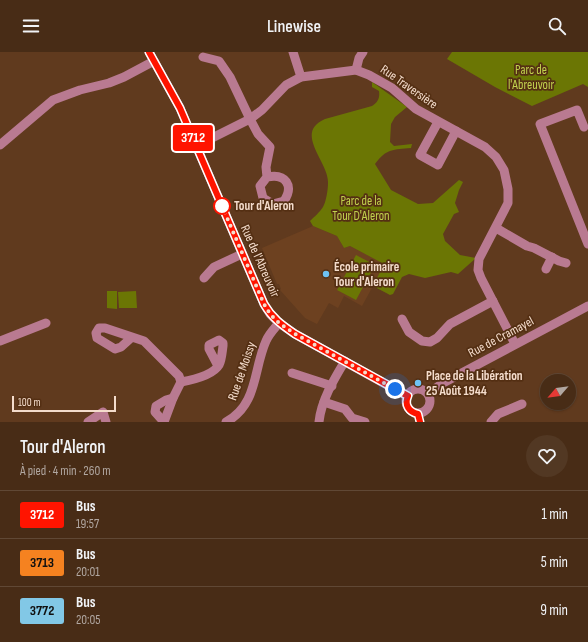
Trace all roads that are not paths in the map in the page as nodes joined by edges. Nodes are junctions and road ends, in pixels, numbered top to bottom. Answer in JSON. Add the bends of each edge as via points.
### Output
{"nodes":[{"id":1,"x":149,"y":52,"type":"edge"},
{"id":2,"x":292,"y":52,"type":"edge"},
{"id":3,"x":363,"y":52,"type":"edge"},
{"id":4,"x":203,"y":57,"type":"dead end"},
{"id":5,"x":154,"y":61,"type":"junction"},
{"id":6,"x":356,"y":70,"type":"junction"},
{"id":7,"x":301,"y":77,"type":"junction"},
{"id":8,"x":250,"y":119,"type":"junction"},
{"id":9,"x":438,"y":122,"type":"junction"},
{"id":10,"x":584,"y":127,"type":"dead end"},
{"id":11,"x":456,"y":131,"type":"junction"},
{"id":12,"x":196,"y":144,"type":"junction"},
{"id":13,"x":0,"y":145,"type":"edge"},
{"id":14,"x":268,"y":177,"type":"dead end"},
{"id":15,"x":496,"y":228,"type":"junction"},
{"id":16,"x":588,"y":244,"type":"edge"},
{"id":17,"x":242,"y":254,"type":"junction"},
{"id":18,"x":552,"y":257,"type":"junction"},
{"id":19,"x":566,"y":263,"type":"dead end"},
{"id":20,"x":546,"y":269,"type":"dead end"},
{"id":21,"x":204,"y":278,"type":"dead end"},
{"id":22,"x":493,"y":301,"type":"junction"},
{"id":23,"x":588,"y":306,"type":"edge"},
{"id":24,"x":402,"y":319,"type":"dead end"},
{"id":25,"x":46,"y":323,"type":"dead end"},
{"id":26,"x":279,"y":323,"type":"junction"},
{"id":27,"x":131,"y":338,"type":"dead end"},
{"id":28,"x":0,"y":341,"type":"edge"},
{"id":29,"x":515,"y":344,"type":"junction"},
{"id":30,"x":345,"y":361,"type":"junction"},
{"id":31,"x":218,"y":366,"type":"dead end"},
{"id":32,"x":292,"y":373,"type":"dead end"},
{"id":33,"x":181,"y":382,"type":"junction"},
{"id":34,"x":332,"y":386,"type":"junction"},
{"id":35,"x":428,"y":394,"type":"junction"},
{"id":36,"x":408,"y":396,"type":"junction"},
{"id":37,"x":172,"y":398,"type":"junction"},
{"id":38,"x":324,"y":402,"type":"junction"},
{"id":39,"x":522,"y":404,"type":"dead end"},
{"id":40,"x":419,"y":418,"type":"edge"},
{"id":41,"x":88,"y":422,"type":"edge"},
{"id":42,"x":106,"y":422,"type":"edge"},
{"id":43,"x":164,"y":422,"type":"edge"},
{"id":44,"x":226,"y":422,"type":"edge"},
{"id":45,"x":319,"y":422,"type":"edge"},
{"id":46,"x":365,"y":422,"type":"edge"},
{"id":47,"x":491,"y":422,"type":"edge"}],
"edges":[{"from":1,"to":5,"type":"street","name":"Rue de l'Abreuvoir"},
{"from":2,"to":7,"type":"street"},
{"from":3,"to":6,"type":"street"},
{"from":4,"to":8,"type":"street","via":[[219,61],[230,77]]},
{"from":5,"to":12,"type":"street","name":"Rue de l'Abreuvoir"},
{"from":5,"to":13,"type":"street","via":[[109,83],[53,100]]},
{"from":6,"to":7,"type":"street","name":"Rue Traversière"},
{"from":6,"to":9,"type":"street","name":"Rue Traversière","via":[[392,88],[416,109]]},
{"from":7,"to":8,"type":"street","name":"Rue Traversière","via":[[286,85]]},
{"from":8,"to":12,"type":"street","name":"Rue Traversière"},
{"from":8,"to":14,"type":"street","via":[[258,134],[270,147],[266,167]]},
{"from":9,"to":11,"type":"street","name":"Rue Traversière"},
{"from":9,"to":11,"type":"street","name":"Rue Traversière","via":[[420,155],[438,165]]},
{"from":10,"to":16,"type":"street","via":[[577,110],[540,124]]},
{"from":11,"to":15,"type":"street","name":"Rue Traversière","via":[[490,151],[504,170],[508,203]]},
{"from":12,"to":17,"type":"street","name":"Rue de l'Abreuvoir"},
{"from":15,"to":18,"type":"street"},
{"from":15,"to":22,"type":"street","name":"Rue Traversière","via":[[478,266]]},
{"from":17,"to":21,"type":"street","via":[[214,267]]},
{"from":17,"to":26,"type":"street","name":"Rue de l'Abreuvoir","via":[[264,304]]},
{"from":18,"to":19,"type":"street"},
{"from":18,"to":20,"type":"street"},
{"from":22,"to":24,"type":"street","via":[[450,324],[430,342],[422,341],[409,332]]},
{"from":22,"to":29,"type":"street","name":"Rue Traversière"},
{"from":23,"to":29,"type":"street","name":"Rue de Cramayel"},
{"from":25,"to":28,"type":"street"},
{"from":26,"to":30,"type":"street","name":"Rue de l'Abreuvoir"},
{"from":26,"to":44,"type":"street","name":"Rue de Moissy","via":[[266,342],[248,400],[242,411]]},
{"from":27,"to":33,"type":"street","via":[[144,341],[179,376]]},
{"from":29,"to":35,"type":"street","name":"Rue de Cramayel","via":[[443,382]]},
{"from":30,"to":34,"type":"street"},
{"from":30,"to":36,"type":"street","name":"Rue de l'Abreuvoir"},
{"from":31,"to":33,"type":"street","via":[[196,379]]},
{"from":32,"to":34,"type":"street"},
{"from":33,"to":37,"type":"street"},
{"from":34,"to":38,"type":"street"},
{"from":35,"to":36,"type":"street","via":[[417,389]]},
{"from":35,"to":40,"type":"street","via":[[430,405]]},
{"from":36,"to":40,"type":"street","via":[[406,404]]},
{"from":37,"to":43,"type":"street"},
{"from":37,"to":43,"type":"street","via":[[156,406],[155,412]]},
{"from":38,"to":45,"type":"street"},
{"from":38,"to":46,"type":"street","via":[[345,409],[352,418]]},
{"from":39,"to":47,"type":"street","via":[[498,414]]},
{"from":41,"to":42,"type":"street","via":[[104,412]]}]}
